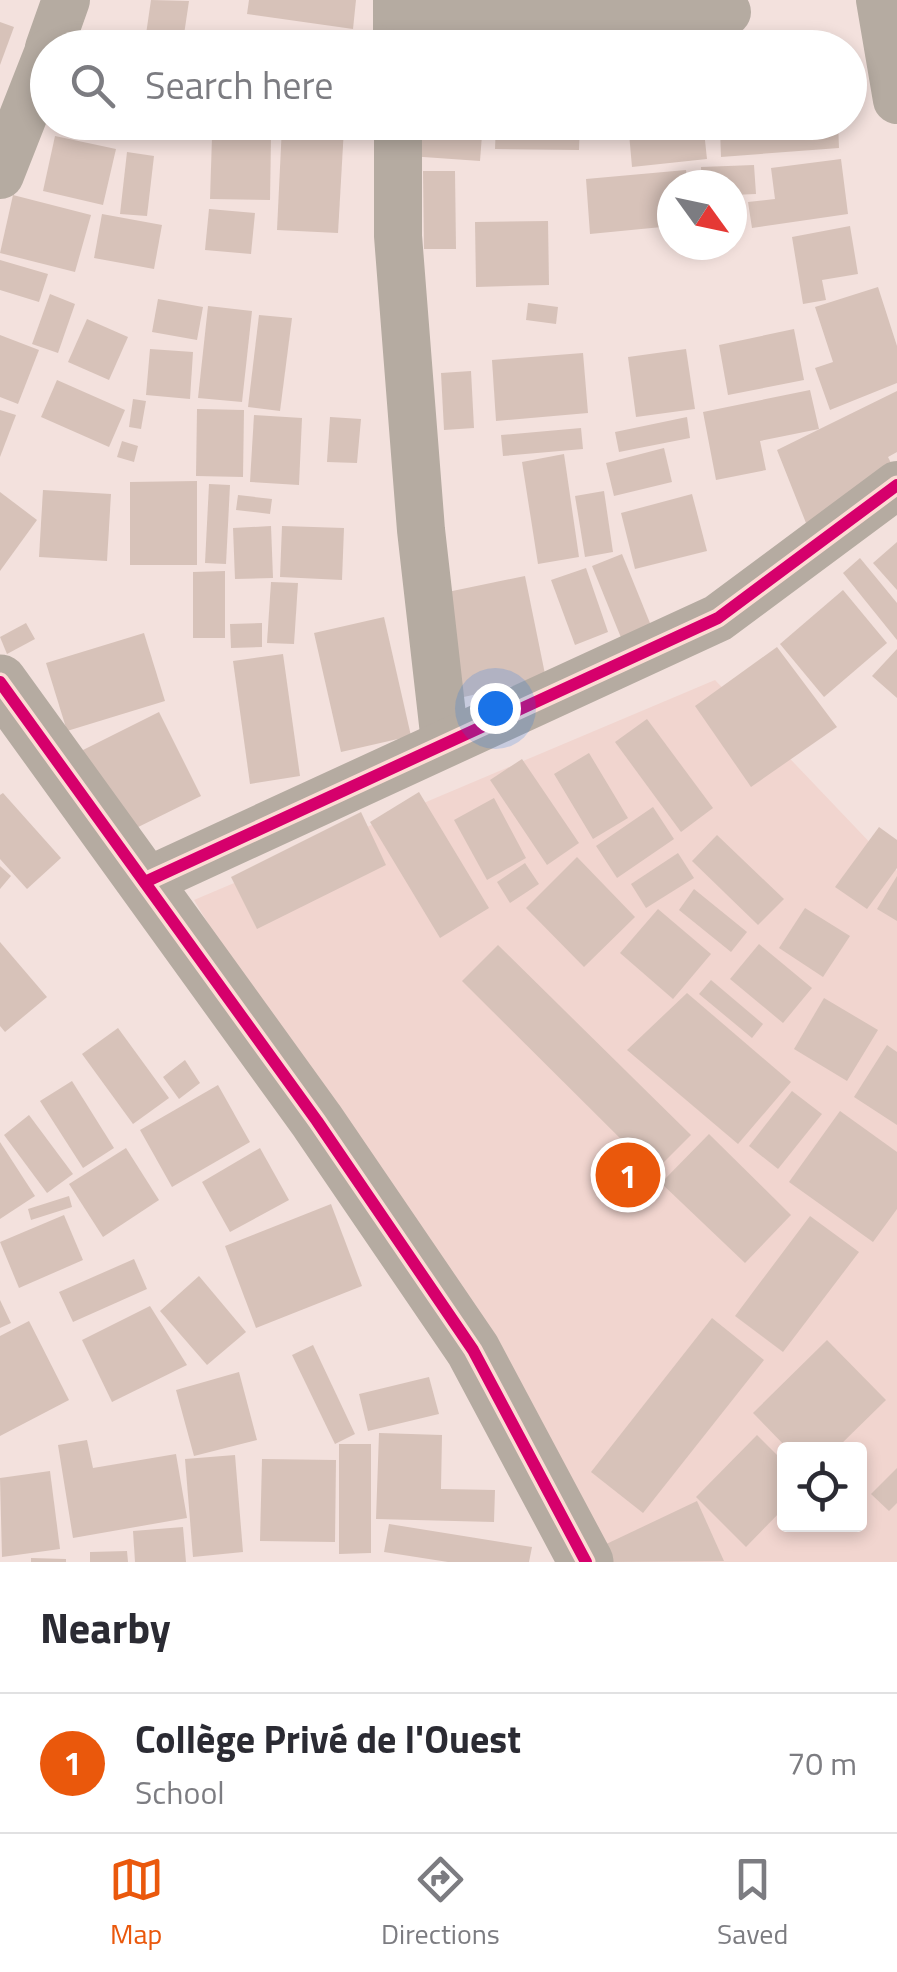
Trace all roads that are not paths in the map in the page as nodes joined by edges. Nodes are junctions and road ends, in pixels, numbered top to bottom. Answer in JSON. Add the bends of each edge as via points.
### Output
{"nodes":[{"id":1,"x":66,"y":0,"type":"edge"},
{"id":2,"x":880,"y":0,"type":"edge"},
{"id":3,"x":727,"y":12,"type":"dead end"},
{"id":4,"x":397,"y":18,"type":"edge"},
{"id":5,"x":55,"y":30,"type":"edge"},
{"id":6,"x":30,"y":97,"type":"edge"},
{"id":7,"x":897,"y":100,"type":"edge"},
{"id":8,"x":398,"y":140,"type":"edge"},
{"id":9,"x":0,"y":175,"type":"edge"},
{"id":10,"x":897,"y":485,"type":"edge"},
{"id":11,"x":0,"y":682,"type":"edge"},
{"id":12,"x":445,"y":742,"type":"junction"},
{"id":13,"x":145,"y":882,"type":"junction"},
{"id":14,"x":586,"y":1562,"type":"edge"}],
"edges":[{"from":1,"to":5,"type":"street"},
{"from":2,"to":7,"type":"street"},
{"from":3,"to":4,"type":"street","via":[[494,10]]},
{"from":6,"to":9,"type":"street"},
{"from":8,"to":12,"type":"street","via":[[410,393]]},
{"from":10,"to":12,"type":"street","via":[[718,618]]},
{"from":11,"to":13,"type":"street"},
{"from":12,"to":13,"type":"street"},
{"from":13,"to":14,"type":"street","via":[[473,1350]]}]}
